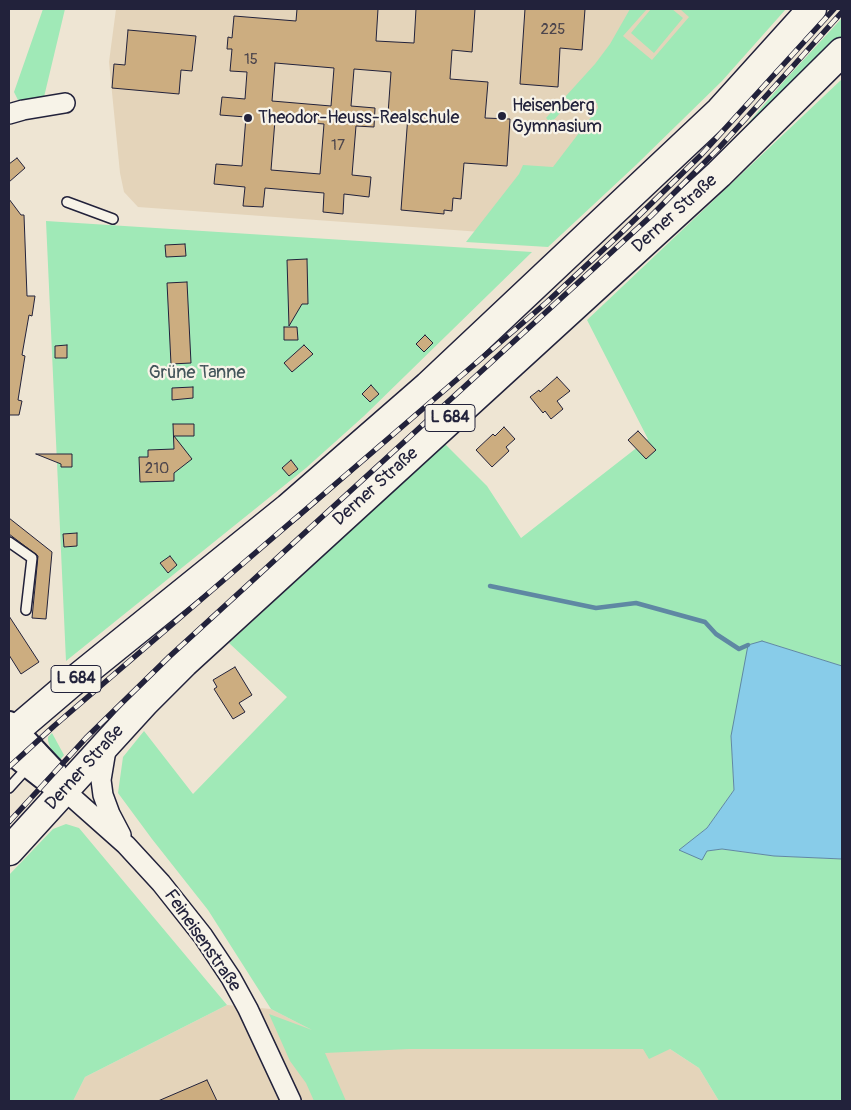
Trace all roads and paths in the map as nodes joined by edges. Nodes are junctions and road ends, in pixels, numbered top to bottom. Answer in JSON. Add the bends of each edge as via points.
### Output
{"nodes":[{"id":1,"x":806,"y":16,"type":"edge"},
{"id":2,"x":842,"y":52,"type":"edge"},
{"id":3,"x":65,"y":103,"type":"dead end"},
{"id":4,"x":9,"y":114,"type":"edge"},
{"id":5,"x":67,"y":202,"type":"dead end"},
{"id":6,"x":114,"y":219,"type":"dead end"},
{"id":7,"x":9,"y":542,"type":"edge"},
{"id":8,"x":26,"y":610,"type":"dead end"},
{"id":9,"x":10,"y":735,"type":"edge"},
{"id":10,"x":107,"y":743,"type":"junction"},
{"id":11,"x":33,"y":761,"type":"junction"},
{"id":12,"x":9,"y":788,"type":"edge"},
{"id":13,"x":64,"y":790,"type":"junction"},
{"id":14,"x":126,"y":845,"type":"junction"},
{"id":15,"x":9,"y":851,"type":"edge"},
{"id":16,"x":291,"y":1101,"type":"edge"}],
"edges":[{"from":1,"to":9,"type":"main road","number":"L 684","via":[[720,111],[428,386],[288,508]]},
{"from":2,"to":10,"type":"main road","name":"Derner Straße","number":"L 684","via":[[720,174],[184,663]]},
{"from":3,"to":4,"type":"street"},
{"from":5,"to":6,"type":"lane"},
{"from":7,"to":8,"type":"lane","via":[[32,558]]},
{"from":9,"to":11,"type":"street"},
{"from":10,"to":13,"type":"main road","name":"Derner Straße","number":"L 684"},
{"from":10,"to":14,"type":"street","name":"Feineisenstraße","via":[[101,780],[103,794]]},
{"from":11,"to":12,"type":"lane"},
{"from":11,"to":13,"type":"street","via":[[54,772]]},
{"from":13,"to":14,"type":"street","name":"Feineisenstraße"},
{"from":13,"to":15,"type":"main road","name":"Derner Straße","number":"L 684"},
{"from":14,"to":16,"type":"street","name":"Feineisenstraße","via":[[161,883],[222,964],[264,1041]]}]}
